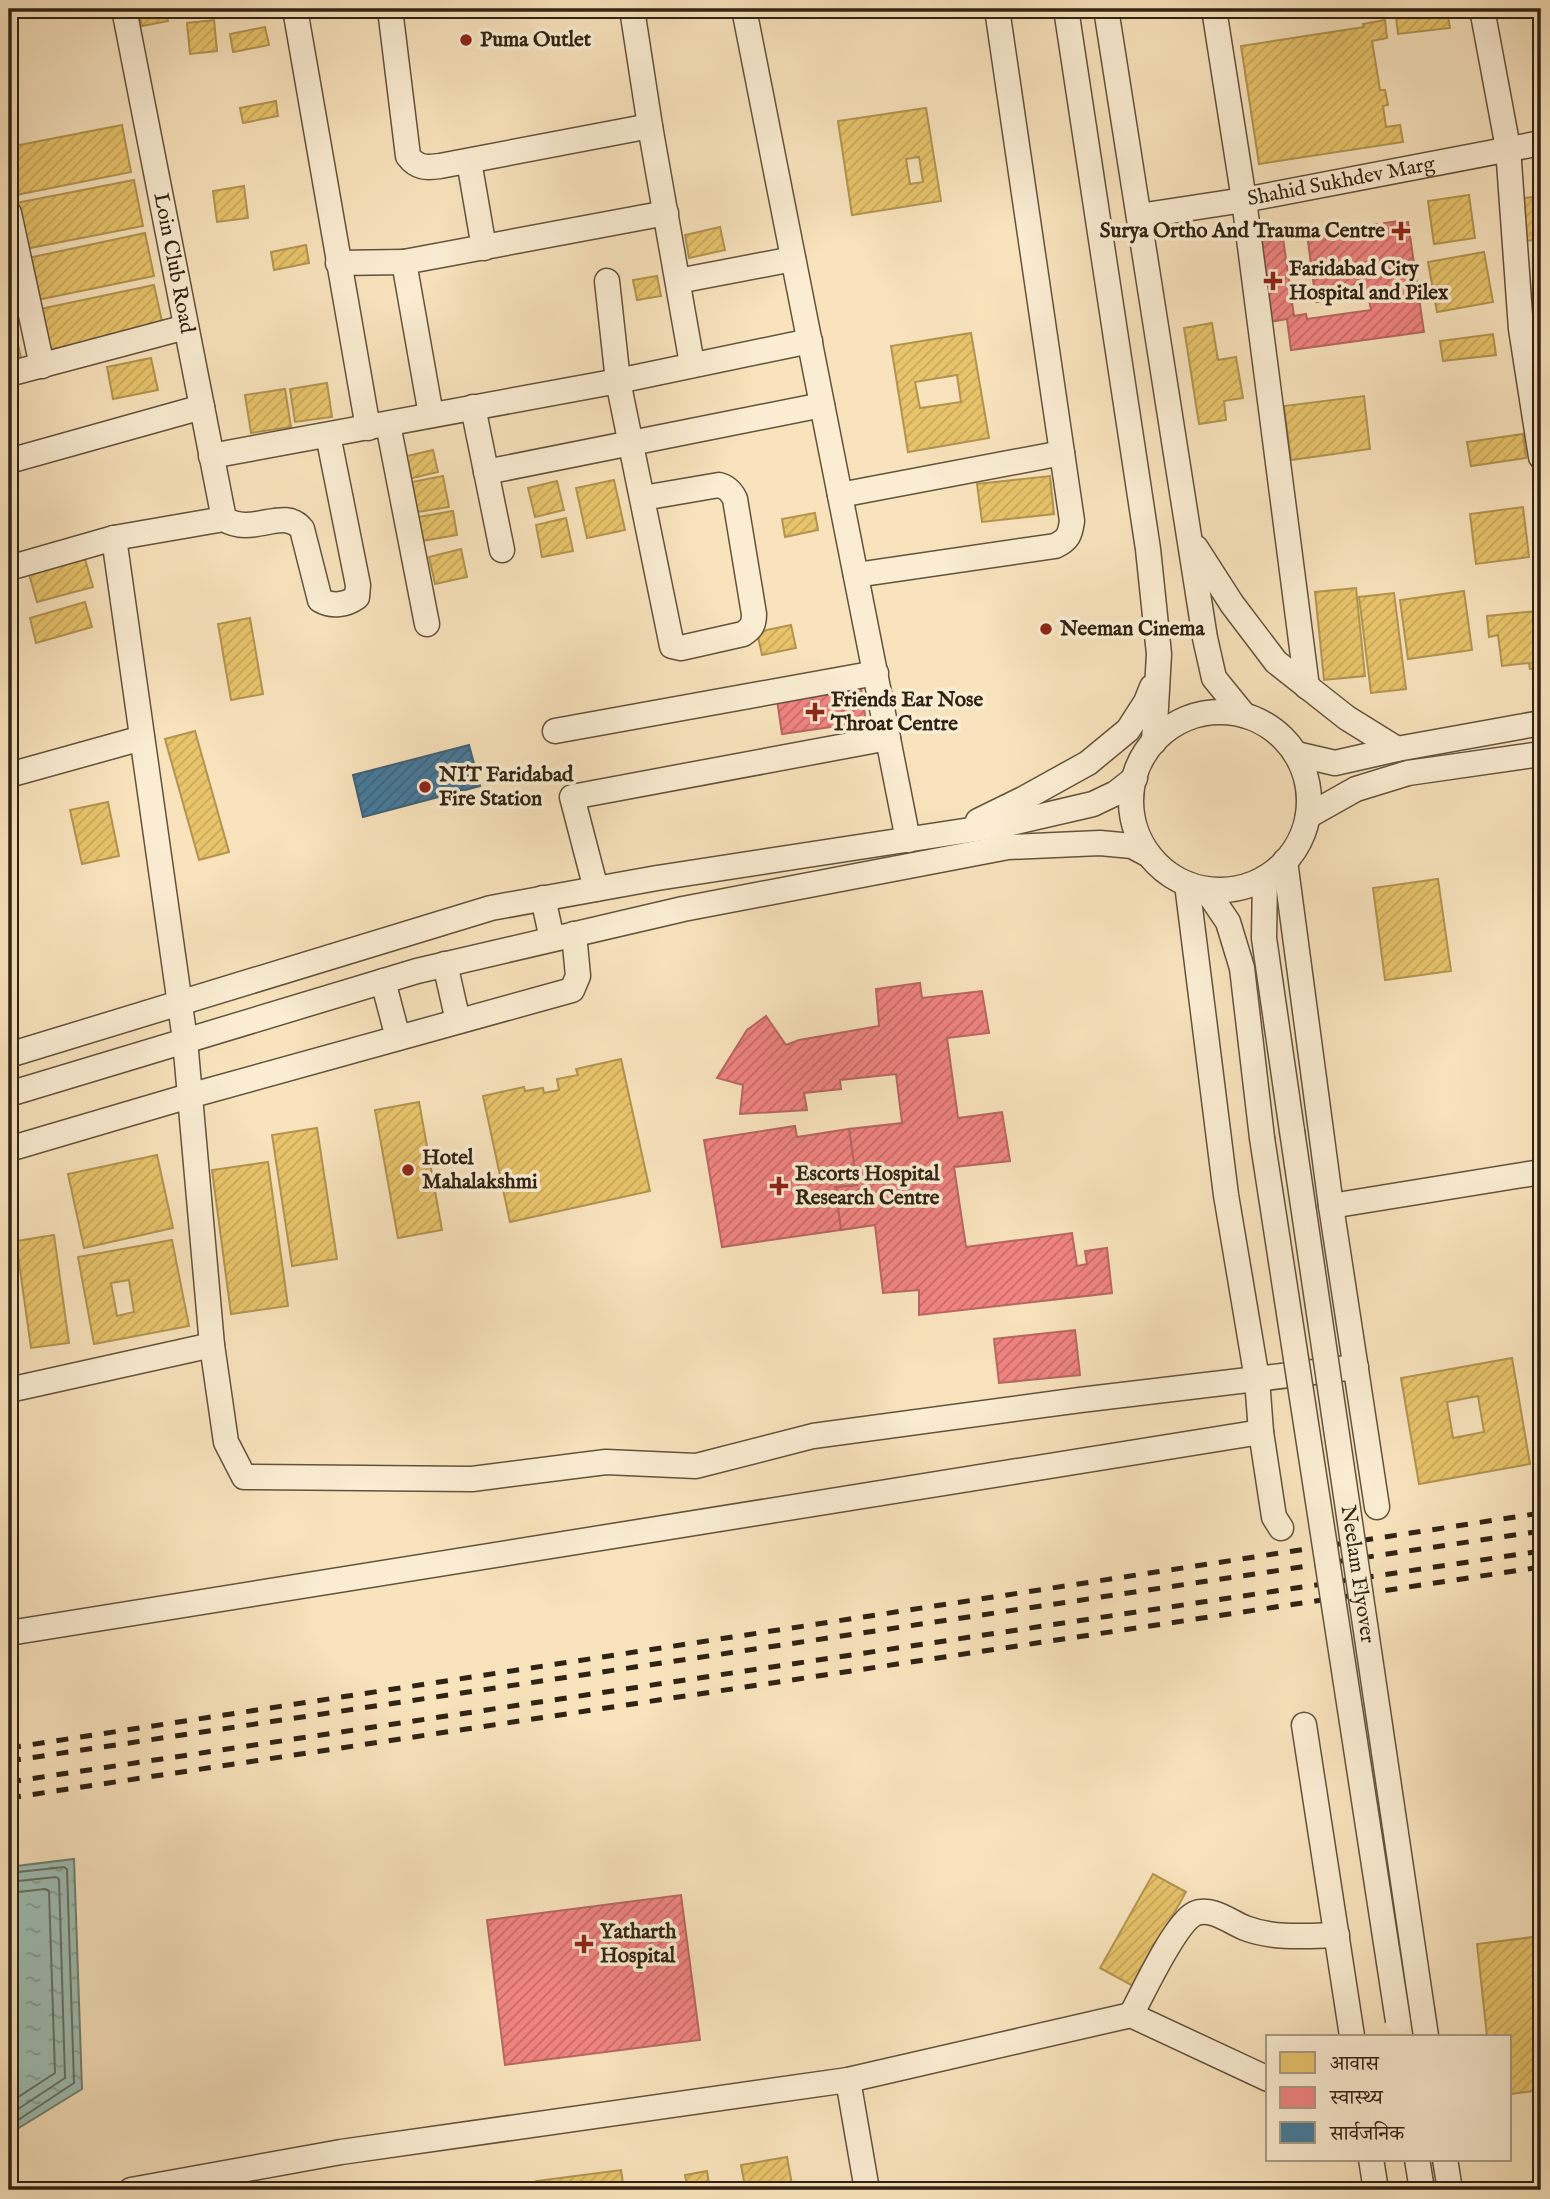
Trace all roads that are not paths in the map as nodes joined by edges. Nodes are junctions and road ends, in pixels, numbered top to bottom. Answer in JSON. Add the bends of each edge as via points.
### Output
{"nodes":[{"id":1,"x":124,"y":9,"type":"edge"},
{"id":2,"x":295,"y":9,"type":"edge"},
{"id":3,"x":390,"y":9,"type":"edge"},
{"id":4,"x":632,"y":9,"type":"edge"},
{"id":5,"x":744,"y":9,"type":"edge"},
{"id":6,"x":997,"y":9,"type":"edge"},
{"id":7,"x":1066,"y":9,"type":"edge"},
{"id":8,"x":1107,"y":9,"type":"edge"},
{"id":9,"x":1214,"y":9,"type":"edge"},
{"id":10,"x":1482,"y":9,"type":"edge"},
{"id":11,"x":1110,"y":34,"type":"junction"},
{"id":12,"x":1070,"y":39,"type":"junction"},
{"id":13,"x":650,"y":127,"type":"junction"},
{"id":14,"x":1541,"y":143,"type":"edge"},
{"id":15,"x":1508,"y":148,"type":"junction"},
{"id":16,"x":469,"y":161,"type":"junction"},
{"id":17,"x":1244,"y":200,"type":"junction"},
{"id":18,"x":9,"y":213,"type":"edge"},
{"id":19,"x":666,"y":213,"type":"junction"},
{"id":20,"x":1139,"y":216,"type":"junction"},
{"id":21,"x":484,"y":248,"type":"junction"},
{"id":22,"x":793,"y":259,"type":"junction"},
{"id":23,"x":338,"y":262,"type":"junction"},
{"id":24,"x":404,"y":262,"type":"junction"},
{"id":25,"x":607,"y":281,"type":"dead end"},
{"id":26,"x":678,"y":281,"type":"junction"},
{"id":27,"x":186,"y":327,"type":"junction"},
{"id":28,"x":810,"y":341,"type":"junction"},
{"id":29,"x":692,"y":365,"type":"junction"},
{"id":30,"x":42,"y":366,"type":"junction"},
{"id":31,"x":9,"y":374,"type":"edge"},
{"id":32,"x":618,"y":381,"type":"junction"},
{"id":33,"x":822,"y":405,"type":"junction"},
{"id":34,"x":202,"y":407,"type":"junction"},
{"id":35,"x":473,"y":407,"type":"junction"},
{"id":36,"x":431,"y":415,"type":"junction"},
{"id":37,"x":378,"y":426,"type":"junction"},
{"id":38,"x":328,"y":435,"type":"junction"},
{"id":39,"x":631,"y":443,"type":"junction"},
{"id":40,"x":1062,"y":453,"type":"junction"},
{"id":41,"x":211,"y":456,"type":"junction"},
{"id":42,"x":1541,"y":457,"type":"edge"},
{"id":43,"x":9,"y":461,"type":"edge"},
{"id":44,"x":486,"y":472,"type":"junction"},
{"id":45,"x":840,"y":495,"type":"junction"},
{"id":46,"x":643,"y":498,"type":"junction"},
{"id":47,"x":224,"y":519,"type":"junction"},
{"id":48,"x":114,"y":538,"type":"junction"},
{"id":49,"x":1190,"y":539,"type":"junction"},
{"id":50,"x":502,"y":551,"type":"dead end"},
{"id":51,"x":9,"y":568,"type":"edge"},
{"id":52,"x":856,"y":575,"type":"junction"},
{"id":53,"x":427,"y":624,"type":"dead end"},
{"id":54,"x":1158,"y":672,"type":"junction"},
{"id":55,"x":876,"y":673,"type":"junction"},
{"id":56,"x":1307,"y":687,"type":"junction"},
{"id":57,"x":1244,"y":715,"type":"junction"},
{"id":58,"x":1541,"y":723,"type":"edge"},
{"id":59,"x":555,"y":731,"type":"dead end"},
{"id":60,"x":142,"y":738,"type":"junction"},
{"id":61,"x":888,"y":738,"type":"junction"},
{"id":62,"x":1154,"y":742,"type":"junction"},
{"id":63,"x":1397,"y":749,"type":"junction"},
{"id":64,"x":1296,"y":754,"type":"junction"},
{"id":65,"x":1541,"y":754,"type":"edge"},
{"id":66,"x":9,"y":775,"type":"edge"},
{"id":67,"x":1135,"y":778,"type":"junction"},
{"id":68,"x":1308,"y":816,"type":"junction"},
{"id":69,"x":952,"y":833,"type":"junction"},
{"id":70,"x":908,"y":840,"type":"junction"},
{"id":71,"x":1147,"y":854,"type":"junction"},
{"id":72,"x":1285,"y":861,"type":"junction"},
{"id":73,"x":1265,"y":878,"type":"junction"},
{"id":74,"x":1197,"y":887,"type":"junction"},
{"id":75,"x":596,"y":889,"type":"junction"},
{"id":76,"x":543,"y":898,"type":"junction"},
{"id":77,"x":563,"y":937,"type":"junction"},
{"id":78,"x":445,"y":964,"type":"junction"},
{"id":79,"x":383,"y":981,"type":"junction"},
{"id":80,"x":180,"y":1004,"type":"junction"},
{"id":81,"x":458,"y":1021,"type":"junction"},
{"id":82,"x":398,"y":1038,"type":"junction"},
{"id":83,"x":185,"y":1040,"type":"junction"},
{"id":84,"x":9,"y":1055,"type":"edge"},
{"id":85,"x":9,"y":1094,"type":"edge"},
{"id":86,"x":189,"y":1096,"type":"junction"},
{"id":87,"x":9,"y":1149,"type":"edge"},
{"id":88,"x":1541,"y":1172,"type":"edge"},
{"id":89,"x":1331,"y":1206,"type":"junction"},
{"id":90,"x":212,"y":1345,"type":"junction"},
{"id":91,"x":1356,"y":1367,"type":"junction"},
{"id":92,"x":1258,"y":1379,"type":"junction"},
{"id":93,"x":9,"y":1390,"type":"edge"},
{"id":94,"x":1261,"y":1432,"type":"junction"},
{"id":95,"x":1377,"y":1507,"type":"dead end"},
{"id":96,"x":1281,"y":1528,"type":"dead end"},
{"id":97,"x":9,"y":1633,"type":"edge"},
{"id":98,"x":1304,"y":1725,"type":"dead end"},
{"id":99,"x":1337,"y":1936,"type":"junction"},
{"id":100,"x":1131,"y":2015,"type":"junction"},
{"id":101,"x":1424,"y":2026,"type":"edge"},
{"id":102,"x":1399,"y":2029,"type":"edge"},
{"id":103,"x":1352,"y":2035,"type":"edge"},
{"id":104,"x":1266,"y":2078,"type":"edge"},
{"id":105,"x":848,"y":2080,"type":"junction"},
{"id":106,"x":1371,"y":2160,"type":"edge"},
{"id":107,"x":1417,"y":2160,"type":"edge"},
{"id":108,"x":1446,"y":2160,"type":"edge"},
{"id":109,"x":131,"y":2190,"type":"edge"},
{"id":110,"x":867,"y":2190,"type":"edge"},
{"id":111,"x":1376,"y":2190,"type":"edge"},
{"id":112,"x":1422,"y":2190,"type":"edge"},
{"id":113,"x":1450,"y":2190,"type":"edge"}],
"edges":[{"from":1,"to":27,"type":"street","name":"Loin Club Road"},
{"from":2,"to":23,"type":"street"},
{"from":3,"to":16,"type":"street","via":[[408,156],[425,168]]},
{"from":4,"to":13,"type":"street"},
{"from":5,"to":22,"type":"street"},
{"from":6,"to":40,"type":"street"},
{"from":7,"to":12,"type":"street"},
{"from":8,"to":11,"type":"street"},
{"from":9,"to":17,"type":"street"},
{"from":10,"to":15,"type":"street"},
{"from":11,"to":12,"type":"street"},
{"from":11,"to":20,"type":"street"},
{"from":12,"to":54,"type":"street","via":[[1148,549]]},
{"from":13,"to":16,"type":"street"},
{"from":13,"to":19,"type":"street"},
{"from":14,"to":15,"type":"street","name":"Shahid Sukhdev Marg"},
{"from":15,"to":17,"type":"street","name":"Shahid Sukhdev Marg"},
{"from":15,"to":42,"type":"street","via":[[1521,329]]},
{"from":16,"to":21,"type":"street"},
{"from":17,"to":20,"type":"street","name":"Shahid Sukhdev Marg"},
{"from":17,"to":56,"type":"street"},
{"from":18,"to":30,"type":"street"},
{"from":19,"to":21,"type":"street"},
{"from":19,"to":26,"type":"street"},
{"from":20,"to":49,"type":"street"},
{"from":21,"to":24,"type":"street"},
{"from":22,"to":26,"type":"street"},
{"from":22,"to":28,"type":"street"},
{"from":23,"to":24,"type":"street"},
{"from":23,"to":37,"type":"street"},
{"from":24,"to":36,"type":"street"},
{"from":25,"to":32,"type":"street"},
{"from":26,"to":29,"type":"street"},
{"from":27,"to":30,"type":"street"},
{"from":27,"to":34,"type":"street","name":"Loin Club Road"},
{"from":28,"to":29,"type":"street"},
{"from":28,"to":33,"type":"street"},
{"from":29,"to":32,"type":"street"},
{"from":30,"to":31,"type":"street"},
{"from":32,"to":35,"type":"street"},
{"from":32,"to":39,"type":"street"},
{"from":33,"to":39,"type":"street"},
{"from":33,"to":45,"type":"street"},
{"from":34,"to":41,"type":"street","name":"Loin Club Road"},
{"from":34,"to":43,"type":"street"},
{"from":35,"to":36,"type":"street"},
{"from":35,"to":44,"type":"street"},
{"from":36,"to":37,"type":"street"},
{"from":37,"to":38,"type":"street"},
{"from":37,"to":53,"type":"street"},
{"from":38,"to":41,"type":"street"},
{"from":38,"to":47,"type":"street","via":[[357,597],[334,605],[320,600],[297,523],[281,519],[240,526]]},
{"from":39,"to":44,"type":"street"},
{"from":39,"to":46,"type":"street"},
{"from":40,"to":45,"type":"street"},
{"from":40,"to":52,"type":"street","via":[[1072,521],[1065,542]]},
{"from":41,"to":47,"type":"street","name":"Loin Club Road"},
{"from":44,"to":50,"type":"street"},
{"from":45,"to":52,"type":"street"},
{"from":46,"to":46,"type":"street","via":[[671,646],[681,648],[750,629],[754,614],[731,493],[719,485]]},
{"from":47,"to":48,"type":"street"},
{"from":48,"to":51,"type":"street"},
{"from":48,"to":60,"type":"street"},
{"from":49,"to":56,"type":"street","via":[[1276,662]]},
{"from":49,"to":57,"type":"street","via":[[1214,678]]},
{"from":52,"to":55,"type":"street"},
{"from":54,"to":62,"type":"street"},
{"from":54,"to":69,"type":"street","via":[[1128,730],[1088,763]]},
{"from":55,"to":59,"type":"street"},
{"from":55,"to":61,"type":"street"},
{"from":56,"to":63,"type":"street"},
{"from":57,"to":62,"type":"street","via":[[1208,712],[1178,721]]},
{"from":57,"to":64,"type":"street","via":[[1273,728]]},
{"from":58,"to":63,"type":"street"},
{"from":60,"to":66,"type":"street"},
{"from":60,"to":80,"type":"street"},
{"from":61,"to":70,"type":"street"},
{"from":61,"to":75,"type":"street","via":[[572,797]]},
{"from":62,"to":67,"type":"street"},
{"from":63,"to":64,"type":"street","via":[[1335,763]]},
{"from":64,"to":68,"type":"street","via":[[1307,782]]},
{"from":65,"to":68,"type":"street","via":[[1408,774],[1356,789]]},
{"from":67,"to":69,"type":"street","via":[[1093,804]]},
{"from":67,"to":71,"type":"street","via":[[1131,817]]},
{"from":68,"to":72,"type":"street","via":[[1298,846]]},
{"from":69,"to":70,"type":"street"},
{"from":70,"to":75,"type":"street"},
{"from":71,"to":74,"type":"street","via":[[1174,879]]},
{"from":71,"to":77,"type":"street","via":[[1132,846],[1100,843],[1008,847],[683,909]]},
{"from":72,"to":73,"type":"street"},
{"from":72,"to":89,"type":"street"},
{"from":73,"to":74,"type":"street","via":[[1254,885]]},
{"from":73,"to":101,"type":"street","name":"Neelam Flyover","bridge":true,"via":[[1264,938]]},
{"from":74,"to":92,"type":"street","via":[[1226,1195]]},
{"from":74,"to":102,"type":"street","name":"Neelam Flyover","bridge":true,"via":[[1228,922],[1242,968],[1262,1138]]},
{"from":75,"to":76,"type":"street"},
{"from":76,"to":77,"type":"street"},
{"from":76,"to":80,"type":"street","via":[[491,908]]},
{"from":77,"to":78,"type":"street"},
{"from":77,"to":81,"type":"street","via":[[578,976],[572,990]]},
{"from":78,"to":79,"type":"street"},
{"from":78,"to":81,"type":"street"},
{"from":79,"to":82,"type":"street"},
{"from":79,"to":83,"type":"street"},
{"from":80,"to":83,"type":"street"},
{"from":80,"to":84,"type":"street"},
{"from":81,"to":82,"type":"street"},
{"from":82,"to":86,"type":"street"},
{"from":83,"to":85,"type":"street"},
{"from":83,"to":86,"type":"street"},
{"from":86,"to":87,"type":"street"},
{"from":86,"to":90,"type":"street"},
{"from":88,"to":89,"type":"street"},
{"from":89,"to":91,"type":"street"},
{"from":90,"to":92,"type":"street","via":[[226,1442],[244,1477],[472,1479],[606,1462],[696,1466],[813,1436]]},
{"from":90,"to":93,"type":"street"},
{"from":91,"to":92,"type":"street"},
{"from":91,"to":95,"type":"street"},
{"from":92,"to":94,"type":"street"},
{"from":94,"to":96,"type":"street","via":[[1274,1517]]},
{"from":94,"to":97,"type":"street"},
{"from":98,"to":99,"type":"street"},
{"from":99,"to":100,"type":"street","via":[[1270,1935],[1203,1911],[1179,1928]]},
{"from":99,"to":103,"type":"street"},
{"from":100,"to":104,"type":"street"},
{"from":100,"to":105,"type":"street"},
{"from":105,"to":109,"type":"street","via":[[341,2152]]},
{"from":105,"to":110,"type":"street"},
{"from":106,"to":111,"type":"street"},
{"from":107,"to":112,"type":"street"},
{"from":108,"to":113,"type":"street"}]}
